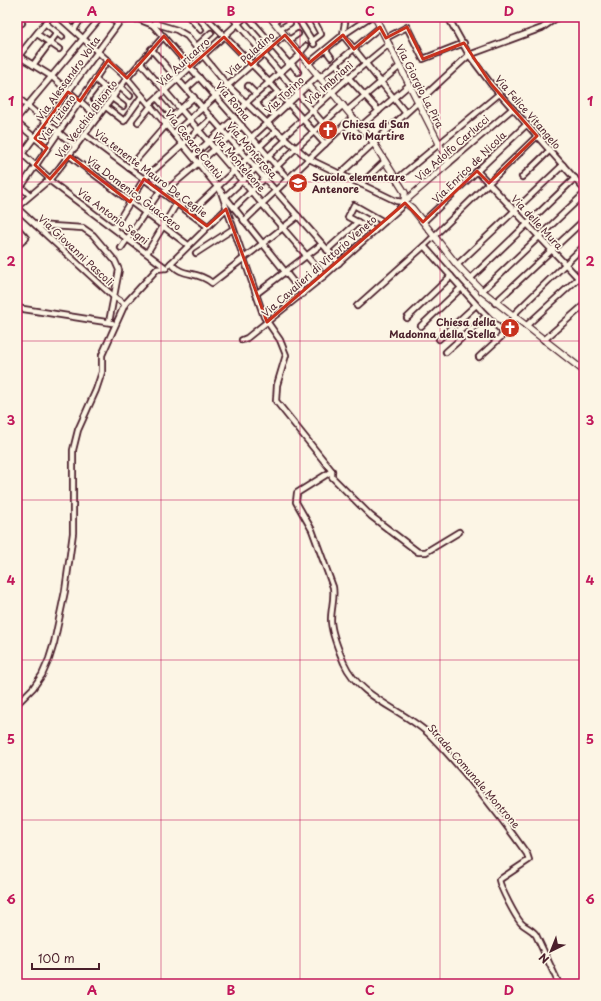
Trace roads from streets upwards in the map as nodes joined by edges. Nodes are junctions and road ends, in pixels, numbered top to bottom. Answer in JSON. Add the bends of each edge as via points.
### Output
{"nodes":[{"id":1,"x":50,"y":17,"type":"edge"},
{"id":2,"x":59,"y":17,"type":"edge"},
{"id":3,"x":82,"y":17,"type":"edge"},
{"id":4,"x":101,"y":17,"type":"edge"},
{"id":5,"x":110,"y":17,"type":"edge"},
{"id":6,"x":158,"y":17,"type":"edge"},
{"id":7,"x":189,"y":17,"type":"edge"},
{"id":8,"x":232,"y":17,"type":"edge"},
{"id":9,"x":245,"y":17,"type":"edge"},
{"id":10,"x":248,"y":17,"type":"edge"},
{"id":11,"x":280,"y":17,"type":"edge"},
{"id":12,"x":297,"y":17,"type":"edge"},
{"id":13,"x":312,"y":17,"type":"edge"},
{"id":14,"x":346,"y":17,"type":"edge"},
{"id":15,"x":370,"y":17,"type":"edge"},
{"id":16,"x":375,"y":17,"type":"edge"},
{"id":17,"x":448,"y":17,"type":"edge"},
{"id":18,"x":558,"y":17,"type":"edge"},
{"id":19,"x":210,"y":18,"type":"edge"},
{"id":20,"x":17,"y":19,"type":"edge"},
{"id":21,"x":272,"y":19,"type":"edge"},
{"id":22,"x":117,"y":21,"type":"edge"},
{"id":23,"x":22,"y":22,"type":"dead end"},
{"id":24,"x":45,"y":23,"type":"junction"},
{"id":25,"x":290,"y":23,"type":"dead end"},
{"id":26,"x":154,"y":24,"type":"junction"},
{"id":27,"x":238,"y":24,"type":"junction"},
{"id":28,"x":380,"y":26,"type":"junction"},
{"id":29,"x":280,"y":29,"type":"junction"},
{"id":30,"x":74,"y":30,"type":"junction"},
{"id":31,"x":201,"y":30,"type":"dead end"},
{"id":32,"x":57,"y":33,"type":"junction"},
{"id":33,"x":211,"y":33,"type":"dead end"},
{"id":34,"x":37,"y":34,"type":"junction"},
{"id":35,"x":298,"y":34,"type":"dead end"},
{"id":36,"x":285,"y":35,"type":"junction"},
{"id":37,"x":343,"y":35,"type":"junction"},
{"id":38,"x":164,"y":36,"type":"junction"},
{"id":39,"x":62,"y":37,"type":"dead end"},
{"id":40,"x":224,"y":37,"type":"junction"},
{"id":41,"x":83,"y":38,"type":"junction"},
{"id":42,"x":386,"y":38,"type":"junction"},
{"id":43,"x":289,"y":40,"type":"junction"},
{"id":44,"x":50,"y":43,"type":"junction"},
{"id":45,"x":464,"y":43,"type":"junction"},
{"id":46,"x":389,"y":44,"type":"junction"},
{"id":47,"x":273,"y":46,"type":"junction"},
{"id":48,"x":306,"y":46,"type":"dead end"},
{"id":49,"x":196,"y":47,"type":"junction"},
{"id":50,"x":152,"y":49,"type":"junction"},
{"id":51,"x":354,"y":49,"type":"junction"},
{"id":52,"x":59,"y":50,"type":"dead end"},
{"id":53,"x":326,"y":50,"type":"junction"},
{"id":54,"x":98,"y":52,"type":"junction"},
{"id":55,"x":300,"y":53,"type":"junction"},
{"id":56,"x":264,"y":54,"type":"junction"},
{"id":57,"x":469,"y":55,"type":"junction"},
{"id":58,"x":203,"y":56,"type":"junction"},
{"id":59,"x":18,"y":57,"type":"edge"},
{"id":60,"x":331,"y":57,"type":"dead end"},
{"id":61,"x":108,"y":60,"type":"junction"},
{"id":62,"x":140,"y":62,"type":"junction"},
{"id":63,"x":290,"y":64,"type":"junction"},
{"id":64,"x":309,"y":64,"type":"junction"},
{"id":65,"x":336,"y":64,"type":"junction"},
{"id":66,"x":366,"y":64,"type":"junction"},
{"id":67,"x":33,"y":65,"type":"junction"},
{"id":68,"x":252,"y":65,"type":"junction"},
{"id":69,"x":400,"y":66,"type":"junction"},
{"id":70,"x":190,"y":67,"type":"junction"},
{"id":71,"x":298,"y":72,"type":"dead end"},
{"id":72,"x":280,"y":73,"type":"junction"},
{"id":73,"x":51,"y":76,"type":"junction"},
{"id":74,"x":319,"y":76,"type":"junction"},
{"id":75,"x":199,"y":77,"type":"junction"},
{"id":76,"x":127,"y":78,"type":"junction"},
{"id":77,"x":349,"y":78,"type":"junction"},
{"id":78,"x":95,"y":79,"type":"junction"},
{"id":79,"x":177,"y":79,"type":"junction"},
{"id":80,"x":269,"y":82,"type":"junction"},
{"id":81,"x":381,"y":82,"type":"junction"},
{"id":82,"x":410,"y":84,"type":"junction"},
{"id":83,"x":308,"y":85,"type":"junction"},
{"id":84,"x":228,"y":86,"type":"junction"},
{"id":85,"x":248,"y":86,"type":"dead end"},
{"id":86,"x":104,"y":87,"type":"junction"},
{"id":87,"x":120,"y":87,"type":"junction"},
{"id":88,"x":188,"y":87,"type":"dead end"},
{"id":89,"x":165,"y":90,"type":"junction"},
{"id":90,"x":68,"y":92,"type":"junction"},
{"id":91,"x":278,"y":92,"type":"junction"},
{"id":92,"x":332,"y":92,"type":"junction"},
{"id":93,"x":256,"y":94,"type":"junction"},
{"id":94,"x":298,"y":94,"type":"junction"},
{"id":95,"x":498,"y":94,"type":"junction"},
{"id":96,"x":130,"y":96,"type":"dead end"},
{"id":97,"x":142,"y":96,"type":"junction"},
{"id":98,"x":216,"y":96,"type":"junction"},
{"id":99,"x":365,"y":96,"type":"junction"},
{"id":100,"x":17,"y":97,"type":"edge"},
{"id":101,"x":113,"y":97,"type":"junction"},
{"id":102,"x":194,"y":97,"type":"junction"},
{"id":103,"x":157,"y":98,"type":"junction"},
{"id":104,"x":393,"y":98,"type":"junction"},
{"id":105,"x":94,"y":100,"type":"dead end"},
{"id":106,"x":418,"y":100,"type":"junction"},
{"id":107,"x":80,"y":101,"type":"junction"},
{"id":108,"x":322,"y":101,"type":"junction"},
{"id":109,"x":246,"y":103,"type":"junction"},
{"id":110,"x":288,"y":103,"type":"junction"},
{"id":111,"x":150,"y":105,"type":"junction"},
{"id":112,"x":343,"y":105,"type":"junction"},
{"id":113,"x":27,"y":106,"type":"junction"},
{"id":114,"x":123,"y":106,"type":"dead end"},
{"id":115,"x":106,"y":107,"type":"junction"},
{"id":116,"x":203,"y":107,"type":"junction"},
{"id":117,"x":181,"y":109,"type":"junction"},
{"id":118,"x":512,"y":109,"type":"junction"},
{"id":119,"x":312,"y":110,"type":"junction"},
{"id":120,"x":348,"y":110,"type":"junction"},
{"id":121,"x":379,"y":111,"type":"junction"},
{"id":122,"x":169,"y":112,"type":"dead end"},
{"id":123,"x":240,"y":112,"type":"dead end"},
{"id":124,"x":405,"y":112,"type":"junction"},
{"id":125,"x":275,"y":115,"type":"junction"},
{"id":126,"x":98,"y":117,"type":"junction"},
{"id":127,"x":354,"y":117,"type":"junction"},
{"id":128,"x":17,"y":118,"type":"edge"},
{"id":129,"x":212,"y":118,"type":"junction"},
{"id":130,"x":235,"y":118,"type":"junction"},
{"id":131,"x":190,"y":119,"type":"junction"},
{"id":132,"x":303,"y":119,"type":"junction"},
{"id":133,"x":47,"y":122,"type":"junction"},
{"id":134,"x":138,"y":122,"type":"dead end"},
{"id":135,"x":17,"y":123,"type":"edge"},
{"id":136,"x":267,"y":123,"type":"junction"},
{"id":137,"x":323,"y":123,"type":"junction"},
{"id":138,"x":166,"y":124,"type":"junction"},
{"id":139,"x":526,"y":124,"type":"junction"},
{"id":140,"x":242,"y":126,"type":"junction"},
{"id":141,"x":360,"y":126,"type":"junction"},
{"id":142,"x":222,"y":129,"type":"junction"},
{"id":143,"x":199,"y":130,"type":"junction"},
{"id":144,"x":276,"y":131,"type":"junction"},
{"id":145,"x":58,"y":132,"type":"junction"},
{"id":146,"x":314,"y":132,"type":"junction"},
{"id":147,"x":174,"y":133,"type":"junction"},
{"id":148,"x":85,"y":135,"type":"junction"},
{"id":149,"x":537,"y":136,"type":"junction"},
{"id":150,"x":251,"y":137,"type":"junction"},
{"id":151,"x":35,"y":138,"type":"junction"},
{"id":152,"x":229,"y":138,"type":"junction"},
{"id":153,"x":284,"y":138,"type":"junction"},
{"id":154,"x":209,"y":141,"type":"junction"},
{"id":155,"x":373,"y":142,"type":"junction"},
{"id":156,"x":183,"y":144,"type":"junction"},
{"id":157,"x":325,"y":144,"type":"junction"},
{"id":158,"x":440,"y":144,"type":"junction"},
{"id":159,"x":76,"y":146,"type":"junction"},
{"id":160,"x":260,"y":146,"type":"junction"},
{"id":161,"x":47,"y":148,"type":"junction"},
{"id":162,"x":296,"y":148,"type":"junction"},
{"id":163,"x":216,"y":149,"type":"junction"},
{"id":164,"x":239,"y":149,"type":"junction"},
{"id":165,"x":17,"y":150,"type":"edge"},
{"id":166,"x":550,"y":150,"type":"junction"},
{"id":167,"x":22,"y":154,"type":"junction"},
{"id":168,"x":70,"y":156,"type":"junction"},
{"id":169,"x":192,"y":156,"type":"junction"},
{"id":170,"x":268,"y":156,"type":"junction"},
{"id":171,"x":247,"y":158,"type":"junction"},
{"id":172,"x":309,"y":159,"type":"junction"},
{"id":173,"x":17,"y":161,"type":"edge"},
{"id":174,"x":226,"y":161,"type":"junction"},
{"id":175,"x":385,"y":161,"type":"junction"},
{"id":176,"x":449,"y":163,"type":"junction"},
{"id":177,"x":199,"y":164,"type":"junction"},
{"id":178,"x":35,"y":165,"type":"junction"},
{"id":179,"x":563,"y":165,"type":"junction"},
{"id":180,"x":277,"y":166,"type":"junction"},
{"id":181,"x":129,"y":168,"type":"junction"},
{"id":182,"x":256,"y":168,"type":"junction"},
{"id":183,"x":234,"y":170,"type":"junction"},
{"id":184,"x":477,"y":171,"type":"junction"},
{"id":185,"x":340,"y":174,"type":"junction"},
{"id":186,"x":522,"y":177,"type":"dead end"},
{"id":187,"x":265,"y":178,"type":"junction"},
{"id":188,"x":288,"y":178,"type":"junction"},
{"id":189,"x":575,"y":178,"type":"junction"},
{"id":190,"x":49,"y":179,"type":"junction"},
{"id":191,"x":144,"y":179,"type":"junction"},
{"id":192,"x":397,"y":179,"type":"junction"},
{"id":193,"x":243,"y":180,"type":"junction"},
{"id":194,"x":489,"y":183,"type":"junction"},
{"id":195,"x":361,"y":184,"type":"junction"},
{"id":196,"x":19,"y":185,"type":"edge"},
{"id":197,"x":217,"y":187,"type":"junction"},
{"id":198,"x":584,"y":189,"type":"edge"},
{"id":199,"x":276,"y":190,"type":"junction"},
{"id":200,"x":252,"y":191,"type":"junction"},
{"id":201,"x":162,"y":192,"type":"junction"},
{"id":202,"x":221,"y":192,"type":"junction"},
{"id":203,"x":584,"y":194,"type":"edge"},
{"id":204,"x":30,"y":195,"type":"junction"},
{"id":205,"x":225,"y":197,"type":"junction"},
{"id":206,"x":130,"y":202,"type":"junction"},
{"id":207,"x":404,"y":202,"type":"junction"},
{"id":208,"x":177,"y":203,"type":"junction"},
{"id":209,"x":263,"y":203,"type":"junction"},
{"id":210,"x":17,"y":207,"type":"edge"},
{"id":211,"x":234,"y":208,"type":"junction"},
{"id":212,"x":226,"y":209,"type":"junction"},
{"id":213,"x":514,"y":211,"type":"junction"},
{"id":214,"x":145,"y":213,"type":"junction"},
{"id":215,"x":190,"y":213,"type":"junction"},
{"id":216,"x":298,"y":216,"type":"junction"},
{"id":217,"x":584,"y":220,"type":"edge"},
{"id":218,"x":244,"y":221,"type":"junction"},
{"id":219,"x":358,"y":222,"type":"junction"},
{"id":220,"x":384,"y":222,"type":"junction"},
{"id":221,"x":424,"y":222,"type":"junction"},
{"id":222,"x":527,"y":224,"type":"junction"},
{"id":223,"x":36,"y":225,"type":"junction"},
{"id":224,"x":207,"y":226,"type":"junction"},
{"id":225,"x":164,"y":227,"type":"junction"},
{"id":226,"x":284,"y":227,"type":"junction"},
{"id":227,"x":17,"y":228,"type":"edge"},
{"id":228,"x":114,"y":228,"type":"junction"},
{"id":229,"x":233,"y":229,"type":"junction"},
{"id":230,"x":374,"y":231,"type":"junction"},
{"id":231,"x":434,"y":235,"type":"junction"},
{"id":232,"x":539,"y":237,"type":"junction"},
{"id":233,"x":128,"y":238,"type":"junction"},
{"id":234,"x":263,"y":244,"type":"junction"},
{"id":235,"x":322,"y":244,"type":"junction"},
{"id":236,"x":188,"y":245,"type":"junction"},
{"id":237,"x":17,"y":246,"type":"edge"},
{"id":238,"x":424,"y":246,"type":"junction"},
{"id":239,"x":584,"y":246,"type":"edge"},
{"id":240,"x":121,"y":248,"type":"dead end"},
{"id":241,"x":327,"y":250,"type":"junction"},
{"id":242,"x":552,"y":251,"type":"junction"},
{"id":243,"x":146,"y":253,"type":"junction"},
{"id":244,"x":196,"y":254,"type":"dead end"},
{"id":245,"x":307,"y":255,"type":"junction"},
{"id":246,"x":244,"y":259,"type":"junction"},
{"id":247,"x":171,"y":263,"type":"junction"},
{"id":248,"x":339,"y":263,"type":"junction"},
{"id":249,"x":457,"y":265,"type":"junction"},
{"id":250,"x":565,"y":265,"type":"junction"},
{"id":251,"x":166,"y":268,"type":"junction"},
{"id":252,"x":285,"y":272,"type":"junction"},
{"id":253,"x":584,"y":273,"type":"edge"},
{"id":254,"x":324,"y":276,"type":"junction"},
{"id":255,"x":451,"y":276,"type":"junction"},
{"id":256,"x":578,"y":278,"type":"junction"},
{"id":257,"x":470,"y":279,"type":"junction"},
{"id":258,"x":584,"y":284,"type":"edge"},
{"id":259,"x":461,"y":288,"type":"junction"},
{"id":260,"x":482,"y":292,"type":"junction"},
{"id":261,"x":256,"y":294,"type":"junction"},
{"id":262,"x":303,"y":294,"type":"junction"},
{"id":263,"x":114,"y":297,"type":"junction"},
{"id":264,"x":495,"y":303,"type":"junction"},
{"id":265,"x":125,"y":304,"type":"junction"},
{"id":266,"x":476,"y":305,"type":"junction"},
{"id":267,"x":584,"y":305,"type":"edge"},
{"id":268,"x":357,"y":306,"type":"dead end"},
{"id":269,"x":17,"y":308,"type":"edge"},
{"id":270,"x":486,"y":316,"type":"junction"},
{"id":271,"x":513,"y":317,"type":"junction"},
{"id":272,"x":407,"y":318,"type":"dead end"},
{"id":273,"x":109,"y":322,"type":"junction"},
{"id":274,"x":267,"y":322,"type":"junction"},
{"id":275,"x":115,"y":323,"type":"junction"},
{"id":276,"x":421,"y":326,"type":"dead end"},
{"id":277,"x":526,"y":326,"type":"junction"},
{"id":278,"x":502,"y":331,"type":"junction"},
{"id":279,"x":439,"y":339,"type":"dead end"},
{"id":280,"x":242,"y":340,"type":"dead end"},
{"id":281,"x":544,"y":340,"type":"junction"},
{"id":282,"x":446,"y":352,"type":"dead end"},
{"id":283,"x":479,"y":357,"type":"dead end"},
{"id":284,"x":584,"y":371,"type":"edge"},
{"id":285,"x":332,"y":471,"type":"junction"},
{"id":286,"x":459,"y":532,"type":"dead end"},
{"id":287,"x":17,"y":704,"type":"edge"},
{"id":288,"x":559,"y":984,"type":"edge"}],
"edges":[{"from":1,"to":24,"type":"street"},
{"from":2,"to":30,"type":"street","name":"Via Cesare Cantù"},
{"from":3,"to":30,"type":"street"},
{"from":4,"to":41,"type":"street"},
{"from":5,"to":22,"type":"street"},
{"from":6,"to":26,"type":"street"},
{"from":7,"to":31,"type":"street"},
{"from":8,"to":27,"type":"street"},
{"from":9,"to":27,"type":"street","name":"Via Auricarro"},
{"from":10,"to":47,"type":"street"},
{"from":11,"to":21,"type":"street"},
{"from":12,"to":13,"type":"street","via":[[313,43],[321,34]]},
{"from":14,"to":37,"type":"street"},
{"from":15,"to":37,"type":"street"},
{"from":16,"to":28,"type":"street","name":"Via Giorgio La Pira"},
{"from":17,"to":45,"type":"street","name":"Via Felice Vitangelo"},
{"from":18,"to":57,"type":"street","via":[[542,28]]},
{"from":19,"to":40,"type":"street"},
{"from":20,"to":23,"type":"street"},
{"from":21,"to":29,"type":"street"},
{"from":22,"to":26,"type":"street","via":[[138,19]]},
{"from":22,"to":54,"type":"street","name":"Via Alessandro Volta"},
{"from":24,"to":32,"type":"street"},
{"from":24,"to":34,"type":"street"},
{"from":25,"to":29,"type":"street"},
{"from":26,"to":38,"type":"street","name":"Via Roma"},
{"from":26,"to":49,"type":"street","via":[[182,33]]},
{"from":27,"to":40,"type":"street","name":"Via Auricarro"},
{"from":27,"to":56,"type":"street"},
{"from":28,"to":42,"type":"street","name":"Via Giorgio La Pira"},
{"from":28,"to":51,"type":"street","name":"Via Torino"},
{"from":29,"to":36,"type":"street"},
{"from":30,"to":41,"type":"street","name":"Via Cesare Cantù"},
{"from":32,"to":39,"type":"street"},
{"from":32,"to":44,"type":"street"},
{"from":33,"to":49,"type":"street"},
{"from":34,"to":44,"type":"street"},
{"from":34,"to":59,"type":"street"},
{"from":35,"to":43,"type":"street"},
{"from":36,"to":43,"type":"street"},
{"from":36,"to":47,"type":"street","name":"Via Paladino"},
{"from":37,"to":51,"type":"street"},
{"from":37,"to":53,"type":"street"},
{"from":38,"to":50,"type":"street","name":"Via Vecchia Bitonto"},
{"from":38,"to":70,"type":"street","name":"Via Roma"},
{"from":40,"to":58,"type":"street","name":"Via Auricarro"},
{"from":40,"to":68,"type":"street"},
{"from":41,"to":54,"type":"street","name":"Via Cesare Cantù"},
{"from":41,"to":73,"type":"street"},
{"from":42,"to":45,"type":"street","via":[[407,27],[424,59]]},
{"from":42,"to":46,"type":"street","name":"Via Giorgio La Pira"},
{"from":43,"to":55,"type":"street"},
{"from":44,"to":52,"type":"street"},
{"from":44,"to":67,"type":"street"},
{"from":45,"to":57,"type":"street","name":"Via Felice Vitangelo"},
{"from":46,"to":66,"type":"street","name":"Via Imbriani"},
{"from":46,"to":69,"type":"street","name":"Via Giorgio La Pira"},
{"from":47,"to":56,"type":"street","name":"Via Paladino"},
{"from":47,"to":63,"type":"street"},
{"from":48,"to":55,"type":"street"},
{"from":49,"to":58,"type":"street"},
{"from":50,"to":62,"type":"street","name":"Via Vecchia Bitonto"},
{"from":50,"to":79,"type":"street","name":"Via Monterosa"},
{"from":51,"to":65,"type":"street","name":"Via Torino"},
{"from":51,"to":66,"type":"street"},
{"from":53,"to":60,"type":"street"},
{"from":53,"to":64,"type":"street"},
{"from":54,"to":61,"type":"street","name":"Via Cesare Cantù"},
{"from":54,"to":90,"type":"street","name":"Via Alessandro Volta"},
{"from":55,"to":63,"type":"street"},
{"from":55,"to":64,"type":"street"},
{"from":56,"to":68,"type":"street","name":"Via Paladino"},
{"from":56,"to":72,"type":"street"},
{"from":57,"to":95,"type":"street","name":"Via Felice Vitangelo"},
{"from":57,"to":106,"type":"street"},
{"from":58,"to":70,"type":"street","name":"Via Auricarro"},
{"from":58,"to":84,"type":"street"},
{"from":59,"to":67,"type":"street"},
{"from":61,"to":76,"type":"street","name":"Via Cesare Cantù"},
{"from":61,"to":78,"type":"street","name":"Via Tiziano"},
{"from":62,"to":76,"type":"street","name":"Via Vecchia Bitonto"},
{"from":62,"to":89,"type":"street","name":"Via Monteleone"},
{"from":63,"to":71,"type":"street"},
{"from":63,"to":72,"type":"street"},
{"from":64,"to":74,"type":"street"},
{"from":65,"to":74,"type":"street","name":"Via Torino"},
{"from":65,"to":77,"type":"street"},
{"from":66,"to":77,"type":"street","name":"Via Imbriani"},
{"from":66,"to":81,"type":"street"},
{"from":67,"to":73,"type":"street"},
{"from":68,"to":80,"type":"street"},
{"from":68,"to":84,"type":"street","name":"Via Paladino"},
{"from":69,"to":81,"type":"street"},
{"from":69,"to":82,"type":"street","name":"Via Giorgio La Pira"},
{"from":70,"to":75,"type":"street","name":"Via Roma"},
{"from":70,"to":79,"type":"street","name":"Via Auricarro"},
{"from":72,"to":80,"type":"street"},
{"from":72,"to":94,"type":"street"},
{"from":73,"to":90,"type":"street"},
{"from":73,"to":113,"type":"street"},
{"from":74,"to":83,"type":"street","name":"Via Torino"},
{"from":74,"to":92,"type":"street"},
{"from":75,"to":88,"type":"street"},
{"from":75,"to":98,"type":"street","name":"Via Roma"},
{"from":76,"to":87,"type":"street","name":"Via Vecchia Bitonto"},
{"from":76,"to":97,"type":"street","name":"Via Cesare Cantù"},
{"from":77,"to":92,"type":"street","name":"Via Imbriani"},
{"from":77,"to":99,"type":"street"},
{"from":78,"to":86,"type":"street"},
{"from":78,"to":107,"type":"street","name":"Via Tiziano"},
{"from":79,"to":89,"type":"street","name":"Via Auricarro"},
{"from":79,"to":102,"type":"street","name":"Via Monterosa"},
{"from":80,"to":91,"type":"street"},
{"from":80,"to":93,"type":"street"},
{"from":81,"to":99,"type":"street"},
{"from":81,"to":104,"type":"street"},
{"from":82,"to":104,"type":"street"},
{"from":82,"to":106,"type":"street","name":"Via Giorgio La Pira"},
{"from":83,"to":94,"type":"street","name":"Via Torino"},
{"from":83,"to":108,"type":"street"},
{"from":84,"to":98,"type":"street","name":"Via Paladino"},
{"from":84,"to":109,"type":"street"},
{"from":85,"to":93,"type":"street"},
{"from":86,"to":101,"type":"street"},
{"from":86,"to":105,"type":"street"},
{"from":87,"to":96,"type":"street"},
{"from":87,"to":101,"type":"street","name":"Via Vecchia Bitonto"},
{"from":89,"to":103,"type":"street","name":"Via Auricarro"},
{"from":89,"to":117,"type":"street","name":"Via Monteleone"},
{"from":90,"to":107,"type":"street"},
{"from":90,"to":133,"type":"street","name":"Via Alessandro Volta"},
{"from":91,"to":110,"type":"street"},
{"from":91,"to":125,"type":"street","via":[[264,103]]},
{"from":92,"to":108,"type":"street","name":"Via Imbriani"},
{"from":92,"to":112,"type":"street"},
{"from":93,"to":109,"type":"street"},
{"from":94,"to":110,"type":"street","name":"Via Torino"},
{"from":94,"to":119,"type":"street"},
{"from":95,"to":118,"type":"street","name":"Via Felice Vitangelo"},
{"from":95,"to":158,"type":"street"},
{"from":97,"to":111,"type":"street","name":"Via Cesare Cantù"},
{"from":97,"to":115,"type":"street","via":[[124,121]]},
{"from":98,"to":116,"type":"street","name":"Via Paladino"},
{"from":98,"to":130,"type":"street","name":"Via Roma","via":[[226,104]]},
{"from":99,"to":120,"type":"street"},
{"from":99,"to":121,"type":"street"},
{"from":100,"to":113,"type":"street"},
{"from":101,"to":114,"type":"street"},
{"from":101,"to":115,"type":"street","name":"Via Vecchia Bitonto"},
{"from":102,"to":116,"type":"street","name":"Via Monterosa"},
{"from":102,"to":117,"type":"street"},
{"from":103,"to":111,"type":"street","name":"Via Auricarro"},
{"from":103,"to":122,"type":"street"},
{"from":104,"to":121,"type":"street"},
{"from":104,"to":124,"type":"street"},
{"from":106,"to":124,"type":"street"},
{"from":106,"to":158,"type":"street","name":"Via Giorgio La Pira"},
{"from":107,"to":126,"type":"street"},
{"from":107,"to":145,"type":"street","name":"Via Tiziano"},
{"from":108,"to":119,"type":"street","name":"Via Imbriani"},
{"from":109,"to":123,"type":"street"},
{"from":109,"to":136,"type":"street"},
{"from":110,"to":125,"type":"street","name":"Via Torino"},
{"from":110,"to":132,"type":"street"},
{"from":111,"to":134,"type":"street","name":"Via Auricarro"},
{"from":111,"to":138,"type":"street","name":"Via Cesare Cantù"},
{"from":112,"to":120,"type":"street"},
{"from":112,"to":137,"type":"street"},
{"from":113,"to":128,"type":"street"},
{"from":113,"to":133,"type":"street"},
{"from":115,"to":126,"type":"street","name":"Via Vecchia Bitonto"},
{"from":116,"to":129,"type":"street","name":"Via Monterosa"},
{"from":116,"to":131,"type":"street","name":"Via Paladino"},
{"from":117,"to":131,"type":"street","name":"Via Monteleone"},
{"from":117,"to":138,"type":"street"},
{"from":118,"to":139,"type":"street","name":"Via Felice Vitangelo"},
{"from":118,"to":176,"type":"street","name":"Via Adolfo Carlucci"},
{"from":119,"to":132,"type":"street","name":"Via Imbriani"},
{"from":119,"to":137,"type":"street"},
{"from":120,"to":127,"type":"street"},
{"from":121,"to":141,"type":"street"},
{"from":124,"to":155,"type":"street"},
{"from":125,"to":136,"type":"street","name":"Via Torino"},
{"from":126,"to":148,"type":"street","name":"Via Vecchia Bitonto"},
{"from":127,"to":141,"type":"street"},
{"from":127,"to":157,"type":"street"},
{"from":129,"to":142,"type":"street","name":"Via Monterosa"},
{"from":129,"to":143,"type":"street"},
{"from":130,"to":140,"type":"street","name":"Via Roma"},
{"from":130,"to":142,"type":"street"},
{"from":131,"to":143,"type":"street","name":"Via Monteleone"},
{"from":131,"to":147,"type":"street","name":"Via Paladino"},
{"from":132,"to":146,"type":"street"},
{"from":132,"to":153,"type":"street","name":"Via Imbriani"},
{"from":133,"to":145,"type":"street"},
{"from":133,"to":151,"type":"street","name":"Via Alessandro Volta"},
{"from":135,"to":151,"type":"street"},
{"from":136,"to":144,"type":"street"},
{"from":136,"to":150,"type":"street","name":"Via Torino"},
{"from":137,"to":146,"type":"street"},
{"from":138,"to":147,"type":"street","name":"Via Cesare Cantù"},
{"from":138,"to":181,"type":"street"},
{"from":139,"to":149,"type":"street","name":"Via Felice Vitangelo"},
{"from":139,"to":184,"type":"street","name":"Via Enrico de Nicola"},
{"from":140,"to":150,"type":"street","name":"Via Roma"},
{"from":140,"to":152,"type":"street"},
{"from":141,"to":155,"type":"street"},
{"from":142,"to":152,"type":"street","name":"Via Monterosa"},
{"from":142,"to":154,"type":"street"},
{"from":143,"to":154,"type":"street","name":"Via Monteleone"},
{"from":143,"to":156,"type":"street"},
{"from":144,"to":153,"type":"street"},
{"from":144,"to":160,"type":"street"},
{"from":145,"to":159,"type":"street"},
{"from":145,"to":161,"type":"street","name":"Via Tiziano"},
{"from":146,"to":157,"type":"street"},
{"from":146,"to":162,"type":"street"},
{"from":147,"to":156,"type":"street","name":"Via Cesare Cantù"},
{"from":148,"to":159,"type":"street","name":"Via Vecchia Bitonto"},
{"from":148,"to":181,"type":"street","name":"Via tenente Mauro De Ceglie"},
{"from":149,"to":166,"type":"street","name":"Via Felice Vitangelo"},
{"from":149,"to":194,"type":"street"},
{"from":150,"to":160,"type":"street","name":"Via Roma"},
{"from":150,"to":164,"type":"street","name":"Via Torino"},
{"from":151,"to":161,"type":"street"},
{"from":151,"to":167,"type":"street","name":"Via Alessandro Volta"},
{"from":152,"to":163,"type":"street"},
{"from":152,"to":164,"type":"street","name":"Via Monterosa"},
{"from":153,"to":162,"type":"street"},
{"from":153,"to":170,"type":"street","name":"Via Imbriani"},
{"from":154,"to":163,"type":"street","name":"Via Monteleone"},
{"from":154,"to":169,"type":"street"},
{"from":155,"to":175,"type":"street"},
{"from":155,"to":185,"type":"street"},
{"from":156,"to":169,"type":"street","name":"Via Cesare Cantù"},
{"from":156,"to":191,"type":"street"},
{"from":157,"to":172,"type":"street"},
{"from":158,"to":176,"type":"street","name":"Via Giorgio La Pira"},
{"from":158,"to":192,"type":"street"},
{"from":159,"to":168,"type":"street","name":"Via Vecchia Bitonto"},
{"from":160,"to":170,"type":"street","name":"Via Roma"},
{"from":160,"to":171,"type":"street"},
{"from":161,"to":178,"type":"street","name":"Via Tiziano"},
{"from":162,"to":172,"type":"street"},
{"from":162,"to":180,"type":"street"},
{"from":163,"to":174,"type":"street","name":"Via Monteleone"},
{"from":163,"to":177,"type":"street"},
{"from":164,"to":171,"type":"street","name":"Via Monterosa"},
{"from":164,"to":174,"type":"street","name":"Via Torino"},
{"from":165,"to":167,"type":"street","name":"Via Antonio Segni"},
{"from":166,"to":179,"type":"street","name":"Via Felice Vitangelo"},
{"from":166,"to":186,"type":"street"},
{"from":167,"to":173,"type":"street","name":"Via Alessandro Volta"},
{"from":167,"to":178,"type":"street","name":"Via Antonio Segni"},
{"from":168,"to":190,"type":"street","name":"Via Vecchia Bitonto"},
{"from":168,"to":206,"type":"street","name":"Via Domenico Guaccero"},
{"from":169,"to":177,"type":"street","name":"Via Cesare Cantù"},
{"from":170,"to":180,"type":"street","name":"Via Roma"},
{"from":170,"to":182,"type":"street","name":"Via Imbriani"},
{"from":171,"to":182,"type":"street","name":"Via Monterosa"},
{"from":171,"to":183,"type":"street"},
{"from":172,"to":185,"type":"street"},
{"from":172,"to":188,"type":"street"},
{"from":174,"to":183,"type":"street","name":"Via Monteleone"},
{"from":175,"to":192,"type":"street"},
{"from":175,"to":195,"type":"street"},
{"from":176,"to":207,"type":"street","name":"Via Adolfo Carlucci"},
{"from":177,"to":197,"type":"street","name":"Via Cesare Cantù"},
{"from":177,"to":201,"type":"street"},
{"from":178,"to":190,"type":"street","name":"Via Antonio Segni"},
{"from":178,"to":196,"type":"street","name":"Via Tiziano"},
{"from":179,"to":189,"type":"street","name":"Via Felice Vitangelo"},
{"from":179,"to":213,"type":"street"},
{"from":180,"to":187,"type":"street"},
{"from":180,"to":188,"type":"street","name":"Via Roma"},
{"from":181,"to":191,"type":"street","name":"Via tenente Mauro De Ceglie"},
{"from":182,"to":187,"type":"street","name":"Via Monterosa"},
{"from":182,"to":193,"type":"street","name":"Via Imbriani"},
{"from":183,"to":193,"type":"street","name":"Via Monteleone"},
{"from":183,"to":197,"type":"street"},
{"from":184,"to":194,"type":"street","name":"Via delle Mura"},
{"from":184,"to":221,"type":"street","name":"Via Enrico de Nicola"},
{"from":185,"to":195,"type":"street"},
{"from":187,"to":199,"type":"street","name":"Via Monterosa"},
{"from":187,"to":200,"type":"street"},
{"from":188,"to":199,"type":"street"},
{"from":189,"to":198,"type":"street","name":"Via Felice Vitangelo"},
{"from":189,"to":222,"type":"street"},
{"from":190,"to":204,"type":"street","name":"Via Vecchia Bitonto"},
{"from":190,"to":228,"type":"street","name":"Via Antonio Segni"},
{"from":191,"to":201,"type":"street","name":"Via tenente Mauro De Ceglie"},
{"from":191,"to":206,"type":"street"},
{"from":192,"to":207,"type":"street","via":[[405,193]]},
{"from":193,"to":200,"type":"street","name":"Via Monteleone"},
{"from":193,"to":205,"type":"street","name":"Via Imbriani"},
{"from":194,"to":213,"type":"street","name":"Via delle Mura"},
{"from":194,"to":231,"type":"street"},
{"from":195,"to":207,"type":"street","via":[[396,201]]},
{"from":196,"to":204,"type":"street"},
{"from":197,"to":202,"type":"street","name":"Via Cesare Cantù"},
{"from":197,"to":215,"type":"street"},
{"from":199,"to":209,"type":"street"},
{"from":199,"to":216,"type":"street","name":"Via Monterosa"},
{"from":200,"to":209,"type":"street","name":"Via Monteleone"},
{"from":200,"to":211,"type":"street"},
{"from":201,"to":208,"type":"street","name":"Via tenente Mauro De Ceglie"},
{"from":201,"to":214,"type":"street"},
{"from":202,"to":205,"type":"street","name":"Via Cesare Cantù"},
{"from":202,"to":212,"type":"street"},
{"from":203,"to":232,"type":"street"},
{"from":204,"to":210,"type":"street","name":"Via Vecchia Bitonto"},
{"from":205,"to":211,"type":"street","name":"Via Cesare Cantù"},
{"from":206,"to":214,"type":"street","name":"Via Domenico Guaccero"},
{"from":206,"to":228,"type":"street"},
{"from":207,"to":220,"type":"street","name":"Via Cavalieri di Vittorio Veneto"},
{"from":207,"to":221,"type":"street"},
{"from":208,"to":215,"type":"street","name":"Via tenente Mauro De Ceglie"},
{"from":208,"to":225,"type":"street"},
{"from":209,"to":218,"type":"street"},
{"from":209,"to":226,"type":"street","name":"Via Monteleone"},
{"from":210,"to":223,"type":"street","name":"Via Giovanni Pascoli"},
{"from":211,"to":218,"type":"street","name":"Via Cesare Cantù"},
{"from":212,"to":224,"type":"street"},
{"from":212,"to":229,"type":"street"},
{"from":213,"to":222,"type":"street","name":"Via delle Mura"},
{"from":213,"to":249,"type":"street"},
{"from":214,"to":225,"type":"street","name":"Via Domenico Guaccero"},
{"from":214,"to":233,"type":"street"},
{"from":215,"to":224,"type":"street","name":"Via tenente Mauro De Ceglie"},
{"from":216,"to":226,"type":"street"},
{"from":216,"to":235,"type":"street","name":"Via Monterosa"},
{"from":217,"to":242,"type":"street"},
{"from":218,"to":234,"type":"street","name":"Via Cesare Cantù"},
{"from":219,"to":220,"type":"street","via":[[348,217],[354,205]]},
{"from":219,"to":230,"type":"street"},
{"from":219,"to":241,"type":"street"},
{"from":220,"to":230,"type":"street","name":"Via Cavalieri di Vittorio Veneto"},
{"from":221,"to":231,"type":"street"},
{"from":222,"to":232,"type":"street","name":"Via delle Mura"},
{"from":222,"to":257,"type":"street"},
{"from":223,"to":263,"type":"street","name":"Via Giovanni Pascoli"},
{"from":223,"to":263,"type":"street","via":[[87,230],[118,266]]},
{"from":224,"to":236,"type":"street"},
{"from":225,"to":236,"type":"street","name":"Via Domenico Guaccero"},
{"from":225,"to":243,"type":"street"},
{"from":226,"to":234,"type":"street"},
{"from":226,"to":245,"type":"street","name":"Via Monteleone"},
{"from":227,"to":237,"type":"street","via":[[26,238]]},
{"from":228,"to":233,"type":"street","name":"Via Antonio Segni"},
{"from":229,"to":244,"type":"street"},
{"from":229,"to":246,"type":"street"},
{"from":230,"to":248,"type":"street","name":"Via Cavalieri di Vittorio Veneto"},
{"from":231,"to":238,"type":"street"},
{"from":231,"to":249,"type":"street"},
{"from":232,"to":242,"type":"street","name":"Via delle Mura"},
{"from":232,"to":260,"type":"street"},
{"from":233,"to":240,"type":"street"},
{"from":233,"to":243,"type":"street","name":"Via Antonio Segni"},
{"from":234,"to":246,"type":"street"},
{"from":234,"to":252,"type":"street","name":"Via Cesare Cantù"},
{"from":235,"to":241,"type":"street","name":"Via Monterosa"},
{"from":235,"to":245,"type":"street"},
{"from":236,"to":247,"type":"street"},
{"from":238,"to":255,"type":"street"},
{"from":238,"to":268,"type":"street"},
{"from":239,"to":250,"type":"street"},
{"from":241,"to":248,"type":"street","name":"Via Monterosa"},
{"from":242,"to":250,"type":"street","name":"Via delle Mura"},
{"from":242,"to":264,"type":"street"},
{"from":243,"to":251,"type":"street","name":"Via Antonio Segni"},
{"from":245,"to":252,"type":"street"},
{"from":245,"to":254,"type":"street","name":"Via Monteleone"},
{"from":246,"to":247,"type":"street","via":[[212,283],[205,277],[180,271]]},
{"from":246,"to":261,"type":"street"},
{"from":247,"to":251,"type":"street"},
{"from":248,"to":254,"type":"street","name":"Via Cavalieri di Vittorio Veneto"},
{"from":249,"to":257,"type":"street"},
{"from":250,"to":256,"type":"street","name":"Via delle Mura"},
{"from":250,"to":271,"type":"street"},
{"from":251,"to":265,"type":"street","via":[[157,269]]},
{"from":252,"to":261,"type":"street"},
{"from":252,"to":262,"type":"street","name":"Via Cesare Cantù"},
{"from":253,"to":256,"type":"street"},
{"from":254,"to":262,"type":"street","name":"Via Cavalieri di Vittorio Veneto"},
{"from":255,"to":259,"type":"street"},
{"from":255,"to":272,"type":"street"},
{"from":256,"to":258,"type":"street","name":"Via delle Mura"},
{"from":256,"to":277,"type":"street"},
{"from":257,"to":260,"type":"street"},
{"from":259,"to":266,"type":"street"},
{"from":259,"to":276,"type":"street"},
{"from":260,"to":264,"type":"street"},
{"from":261,"to":274,"type":"street"},
{"from":262,"to":274,"type":"street","name":"Via Cavalieri di Vittorio Veneto"},
{"from":263,"to":265,"type":"street","name":"Via Giovanni Pascoli"},
{"from":263,"to":273,"type":"street"},
{"from":264,"to":271,"type":"street"},
{"from":265,"to":275,"type":"street"},
{"from":266,"to":270,"type":"street"},
{"from":266,"to":279,"type":"street"},
{"from":267,"to":281,"type":"street"},
{"from":269,"to":273,"type":"street"},
{"from":270,"to":278,"type":"street"},
{"from":270,"to":282,"type":"street"},
{"from":271,"to":277,"type":"street"},
{"from":271,"to":278,"type":"street"},
{"from":273,"to":275,"type":"street"},
{"from":274,"to":280,"type":"street","name":"Via Cavalieri di Vittorio Veneto"},
{"from":274,"to":285,"type":"street","via":[[286,354],[277,385],[276,402]]},
{"from":275,"to":287,"type":"street","via":[[102,355],[102,372],[78,430],[73,450],[73,533],[65,591],[51,654],[42,675]]},
{"from":277,"to":281,"type":"street"},
{"from":278,"to":283,"type":"street","via":[[502,336]]},
{"from":281,"to":284,"type":"street"},
{"from":285,"to":286,"type":"street","via":[[332,476],[371,516],[418,552],[426,552]]},
{"from":285,"to":288,"type":"street","name":"Strada Comunale Montrone","via":[[297,493],[295,498],[312,530],[333,587],[331,620],[345,664],[352,677],[365,690],[417,723],[432,737],[499,815],[527,854],[529,860],[499,880],[522,924],[531,928],[536,935]]}]}
